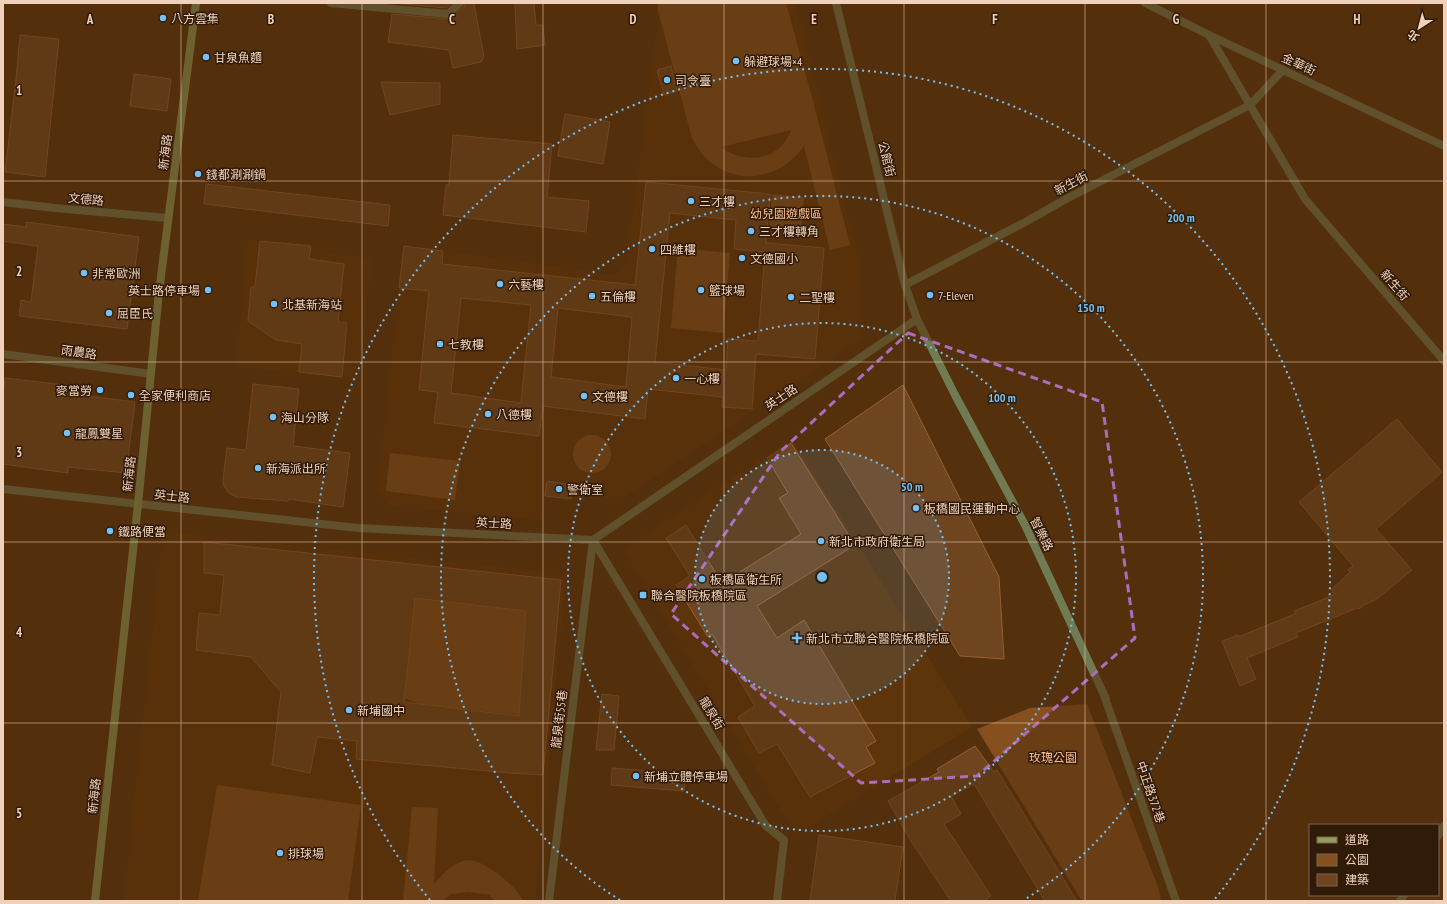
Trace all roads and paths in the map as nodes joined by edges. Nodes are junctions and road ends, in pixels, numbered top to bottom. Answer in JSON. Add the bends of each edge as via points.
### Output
{"nodes":[{"id":1,"x":196,"y":3,"type":"edge"},
{"id":2,"x":331,"y":3,"type":"edge"},
{"id":3,"x":460,"y":3,"type":"edge"},
{"id":4,"x":836,"y":3,"type":"edge"},
{"id":5,"x":1145,"y":3,"type":"edge"},
{"id":6,"x":1209,"y":35,"type":"junction"},
{"id":7,"x":1283,"y":70,"type":"junction"},
{"id":8,"x":1250,"y":105,"type":"junction"},
{"id":9,"x":1444,"y":146,"type":"edge"},
{"id":10,"x":3,"y":202,"type":"edge"},
{"id":11,"x":168,"y":218,"type":"junction"},
{"id":12,"x":905,"y":285,"type":"junction"},
{"id":13,"x":917,"y":319,"type":"junction"},
{"id":14,"x":3,"y":354,"type":"edge"},
{"id":15,"x":1444,"y":361,"type":"edge"},
{"id":16,"x":151,"y":374,"type":"junction"},
{"id":17,"x":3,"y":489,"type":"edge"},
{"id":18,"x":138,"y":504,"type":"junction"},
{"id":19,"x":593,"y":540,"type":"junction"},
{"id":20,"x":1102,"y":690,"type":"dead end"},
{"id":21,"x":1106,"y":699,"type":"junction"},
{"id":22,"x":94,"y":901,"type":"edge"},
{"id":23,"x":549,"y":901,"type":"edge"},
{"id":24,"x":777,"y":901,"type":"edge"},
{"id":25,"x":1176,"y":901,"type":"edge"}],
"edges":[{"from":1,"to":11,"type":"street","name":"新海路"},
{"from":2,"to":3,"type":"street","via":[[448,14]]},
{"from":4,"to":12,"type":"street","name":"公館街"},
{"from":5,"to":6,"type":"street","name":"金華街"},
{"from":6,"to":7,"type":"street","name":"金華街"},
{"from":6,"to":8,"type":"street","name":"新生街"},
{"from":7,"to":8,"type":"street","name":"新生街"},
{"from":7,"to":9,"type":"street","name":"金華街"},
{"from":8,"to":12,"type":"street","name":"新生街"},
{"from":8,"to":15,"type":"street","name":"新生街","via":[[1305,199]]},
{"from":10,"to":11,"type":"street","name":"文德路"},
{"from":11,"to":16,"type":"street","name":"新海路"},
{"from":12,"to":13,"type":"street","name":"公館街"},
{"from":13,"to":19,"type":"street","name":"英士路"},
{"from":13,"to":21,"type":"street","name":"智樂路","via":[[1025,525]]},
{"from":14,"to":16,"type":"street","name":"雨農路"},
{"from":16,"to":18,"type":"street","name":"新海路"},
{"from":17,"to":18,"type":"street","name":"英士路"},
{"from":18,"to":19,"type":"street","name":"英士路","via":[[358,528]]},
{"from":18,"to":22,"type":"street","name":"新海路"},
{"from":19,"to":23,"type":"street","name":"龍泉街55巷"},
{"from":19,"to":24,"type":"street","name":"龍泉街","via":[[766,826],[784,840]]},
{"from":20,"to":21,"type":"street","name":"中正路372巷"},
{"from":21,"to":25,"type":"street","name":"中正路372巷"}]}
